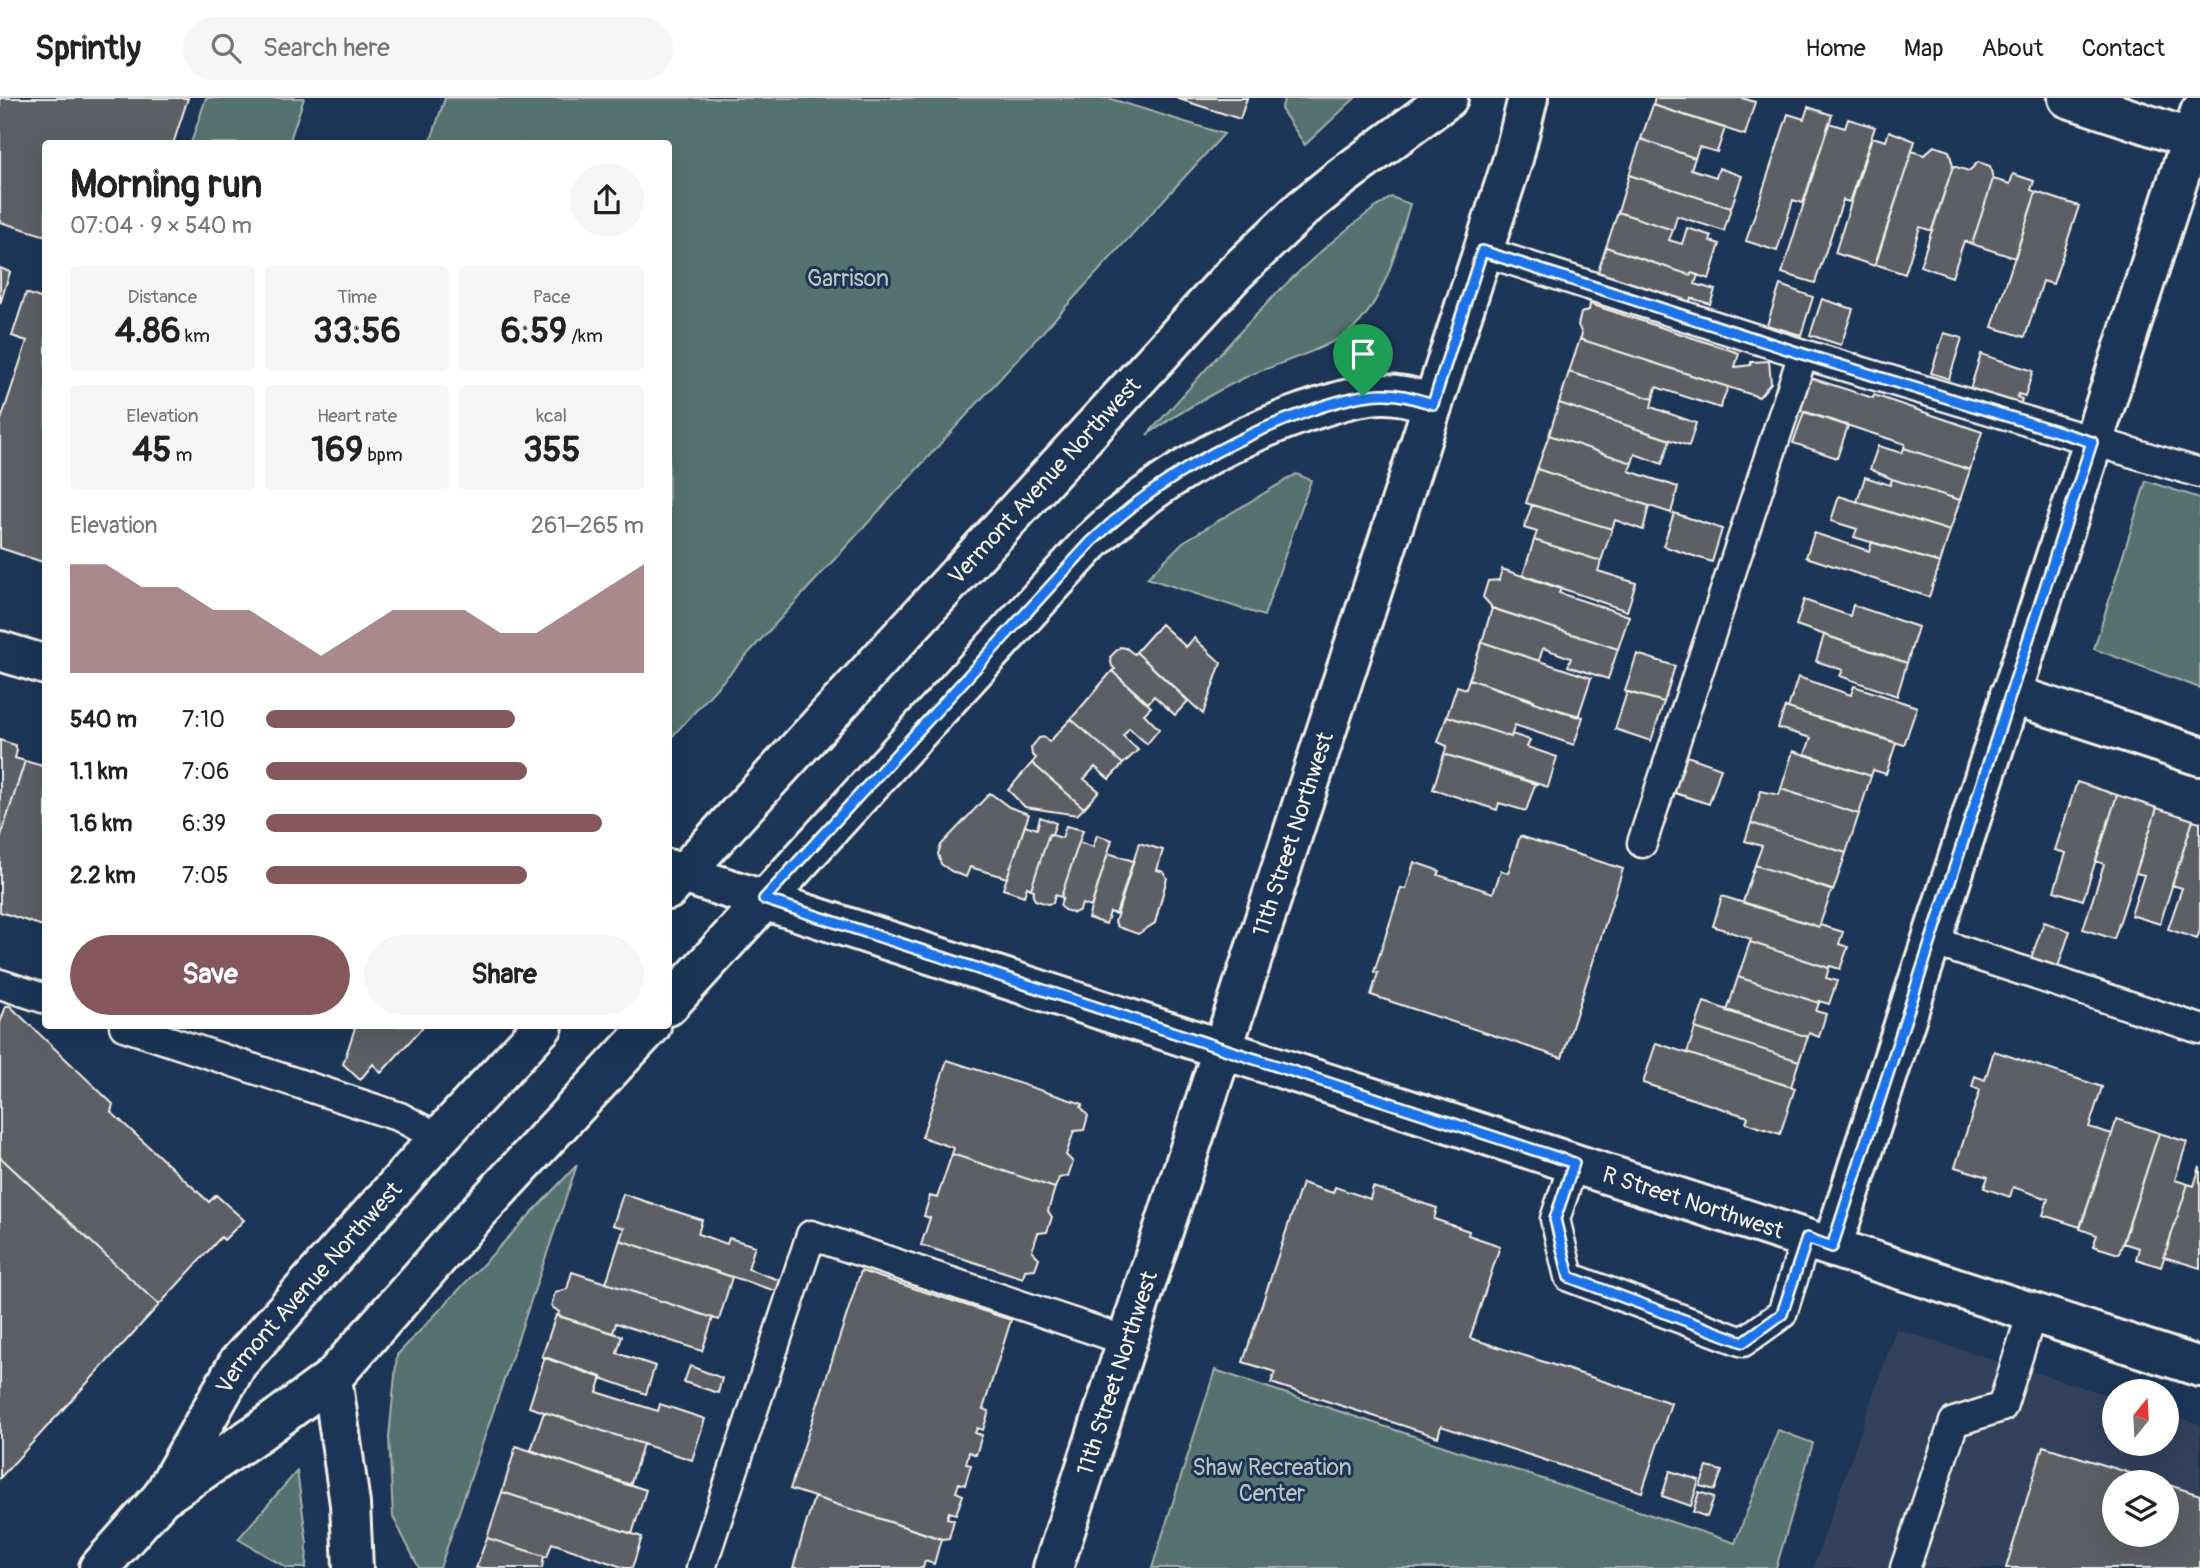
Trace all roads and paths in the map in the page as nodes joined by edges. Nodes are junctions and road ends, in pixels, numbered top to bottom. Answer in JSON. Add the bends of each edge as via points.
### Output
{"nodes":[{"id":1,"x":1448,"y":98,"type":"edge"},
{"id":2,"x":1528,"y":98,"type":"edge"},
{"id":3,"x":2068,"y":98,"type":"edge"},
{"id":4,"x":2197,"y":131,"type":"edge"},
{"id":5,"x":1482,"y":251,"type":"junction"},
{"id":6,"x":1803,"y":354,"type":"junction"},
{"id":7,"x":1433,"y":404,"type":"junction"},
{"id":8,"x":2092,"y":442,"type":"junction"},
{"id":9,"x":2200,"y":473,"type":"edge"},
{"id":10,"x":0,"y":651,"type":"edge"},
{"id":11,"x":42,"y":665,"type":"edge"},
{"id":12,"x":2010,"y":694,"type":"junction"},
{"id":13,"x":2200,"y":756,"type":"edge"},
{"id":14,"x":1642,"y":843,"type":"dead end"},
{"id":15,"x":674,"y":877,"type":"edge"},
{"id":16,"x":764,"y":899,"type":"junction"},
{"id":17,"x":1932,"y":941,"type":"junction"},
{"id":18,"x":0,"y":984,"type":"edge"},
{"id":19,"x":42,"y":998,"type":"edge"},
{"id":20,"x":672,"y":1002,"type":"edge"},
{"id":21,"x":133,"y":1029,"type":"edge"},
{"id":22,"x":540,"y":1029,"type":"edge"},
{"id":23,"x":648,"y":1029,"type":"edge"},
{"id":24,"x":2200,"y":1029,"type":"edge"},
{"id":25,"x":1223,"y":1049,"type":"junction"},
{"id":26,"x":439,"y":1138,"type":"junction"},
{"id":27,"x":1574,"y":1163,"type":"junction"},
{"id":28,"x":1819,"y":1243,"type":"junction"},
{"id":29,"x":2032,"y":1313,"type":"junction"},
{"id":30,"x":1127,"y":1341,"type":"junction"},
{"id":31,"x":2200,"y":1367,"type":"edge"},
{"id":32,"x":332,"y":1378,"type":"junction"},
{"id":33,"x":162,"y":1497,"type":"junction"},
{"id":34,"x":99,"y":1568,"type":"edge"},
{"id":35,"x":354,"y":1568,"type":"edge"},
{"id":36,"x":701,"y":1568,"type":"edge"},
{"id":37,"x":1053,"y":1568,"type":"edge"},
{"id":38,"x":1905,"y":1568,"type":"edge"}],
"edges":[{"from":1,"to":15,"type":"street","name":"Vermont Avenue Northwest","via":[[1339,179],[1234,274]]},
{"from":2,"to":5,"type":"street","name":"11th Street Northwest"},
{"from":3,"to":4,"type":"street"},
{"from":4,"to":8,"type":"street"},
{"from":5,"to":6,"type":"lane"},
{"from":5,"to":7,"type":"street","name":"11th Street Northwest"},
{"from":6,"to":8,"type":"lane"},
{"from":6,"to":14,"type":"lane"},
{"from":7,"to":16,"type":"street","via":[[1394,394],[1332,403],[1219,449],[1164,482],[1091,542]]},
{"from":7,"to":25,"type":"street","name":"11th Street Northwest"},
{"from":8,"to":9,"type":"lane"},
{"from":8,"to":12,"type":"street"},
{"from":10,"to":11,"type":"street"},
{"from":12,"to":13,"type":"street"},
{"from":12,"to":17,"type":"street"},
{"from":15,"to":16,"type":"street","name":"R Street Northwest"},
{"from":16,"to":20,"type":"street"},
{"from":16,"to":25,"type":"street","name":"R Street Northwest"},
{"from":17,"to":24,"type":"lane"},
{"from":17,"to":28,"type":"street"},
{"from":18,"to":19,"type":"lane"},
{"from":21,"to":26,"type":"lane","via":[[400,1117]]},
{"from":22,"to":26,"type":"street","name":"Vermont Avenue Northwest"},
{"from":23,"to":32,"type":"street"},
{"from":25,"to":27,"type":"street","name":"R Street Northwest"},
{"from":25,"to":30,"type":"street","name":"11th Street Northwest"},
{"from":26,"to":33,"type":"street","name":"Vermont Avenue Northwest","via":[[238,1363]]},
{"from":27,"to":28,"type":"street","name":"R Street Northwest"},
{"from":27,"to":28,"type":"lane","via":[[1555,1219],[1569,1277],[1743,1342],[1782,1314]]},
{"from":28,"to":29,"type":"street","name":"R Street Northwest"},
{"from":29,"to":31,"type":"street","name":"R Street Northwest"},
{"from":29,"to":38,"type":"lane","via":[[2002,1407],[1954,1422]]},
{"from":30,"to":36,"type":"lane","via":[[811,1235]]},
{"from":30,"to":37,"type":"street","name":"11th Street Northwest"},
{"from":32,"to":33,"type":"street"},
{"from":32,"to":35,"type":"street"},
{"from":33,"to":34,"type":"street","name":"Vermont Avenue Northwest"}]}
